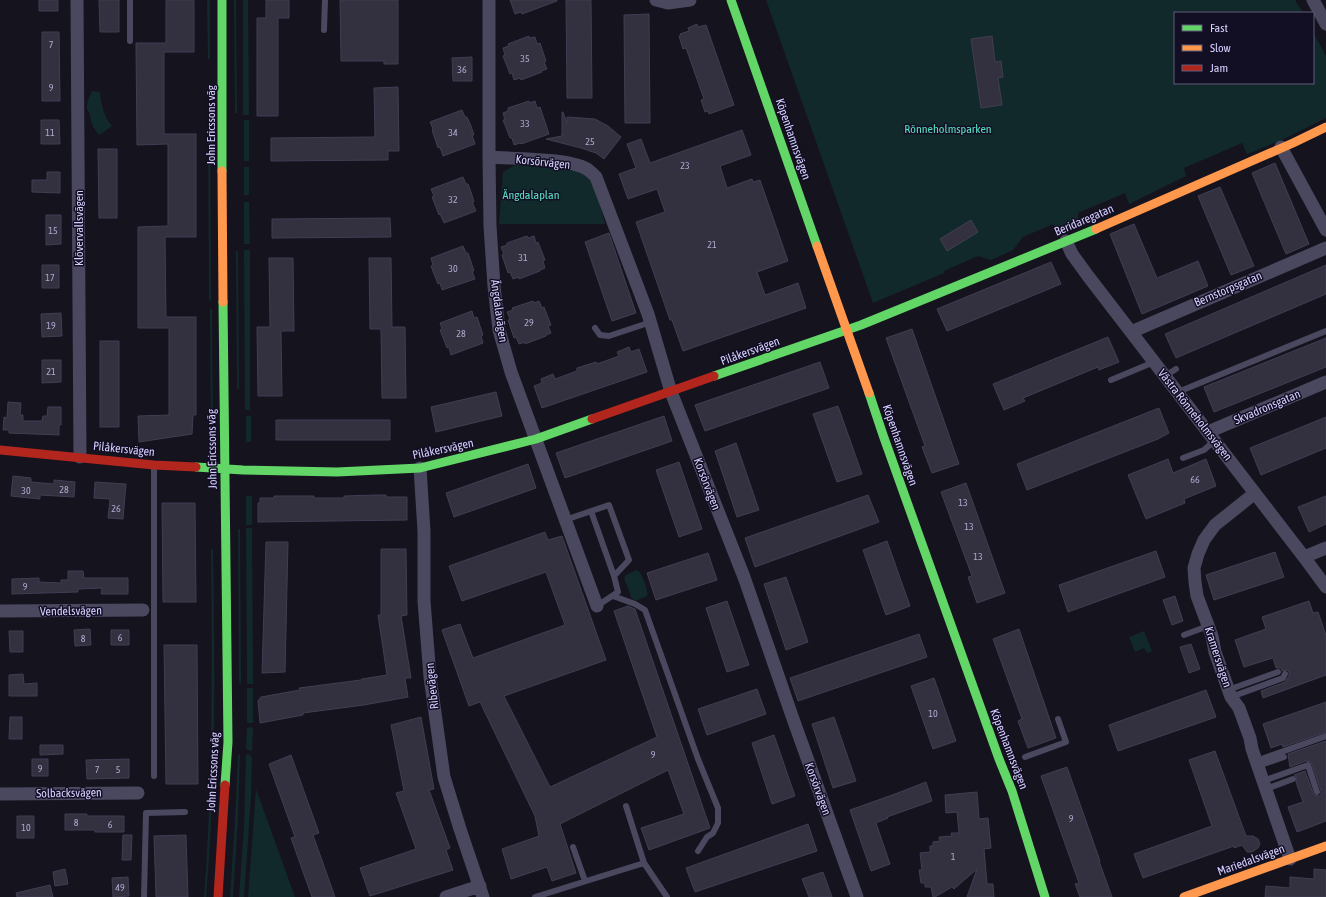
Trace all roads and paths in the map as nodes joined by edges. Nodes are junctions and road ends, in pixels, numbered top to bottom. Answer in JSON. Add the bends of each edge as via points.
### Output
{"nodes":[{"id":1,"x":78,"y":0,"type":"edge"},
{"id":2,"x":130,"y":0,"type":"edge"},
{"id":3,"x":222,"y":0,"type":"edge"},
{"id":4,"x":326,"y":0,"type":"edge"},
{"id":5,"x":489,"y":0,"type":"edge"},
{"id":6,"x":656,"y":0,"type":"edge"},
{"id":7,"x":690,"y":0,"type":"edge"},
{"id":8,"x":731,"y":0,"type":"edge"},
{"id":9,"x":1313,"y":0,"type":"edge"},
{"id":10,"x":1326,"y":24,"type":"edge"},
{"id":11,"x":324,"y":30,"type":"dead end"},
{"id":12,"x":130,"y":41,"type":"dead end"},
{"id":13,"x":1326,"y":127,"type":"edge"},
{"id":14,"x":1281,"y":147,"type":"junction"},
{"id":15,"x":489,"y":157,"type":"junction"},
{"id":16,"x":1326,"y":230,"type":"edge"},
{"id":17,"x":1066,"y":241,"type":"junction"},
{"id":18,"x":1326,"y":248,"type":"edge"},
{"id":19,"x":651,"y":322,"type":"junction"},
{"id":20,"x":595,"y":328,"type":"dead end"},
{"id":21,"x":848,"y":329,"type":"junction"},
{"id":22,"x":1326,"y":331,"type":"edge"},
{"id":23,"x":1131,"y":332,"type":"junction"},
{"id":24,"x":1154,"y":362,"type":"junction"},
{"id":25,"x":1111,"y":380,"type":"dead end"},
{"id":26,"x":1326,"y":382,"type":"edge"},
{"id":27,"x":671,"y":392,"type":"junction"},
{"id":28,"x":1178,"y":392,"type":"junction"},
{"id":29,"x":1211,"y":436,"type":"junction"},
{"id":30,"x":536,"y":439,"type":"junction"},
{"id":31,"x":0,"y":450,"type":"edge"},
{"id":32,"x":80,"y":457,"type":"junction"},
{"id":33,"x":1183,"y":458,"type":"dead end"},
{"id":34,"x":154,"y":465,"type":"junction"},
{"id":35,"x":420,"y":468,"type":"junction"},
{"id":36,"x":225,"y":470,"type":"junction"},
{"id":37,"x":1255,"y":493,"type":"junction"},
{"id":38,"x":591,"y":511,"type":"junction"},
{"id":39,"x":565,"y":520,"type":"junction"},
{"id":40,"x":1326,"y":548,"type":"edge"},
{"id":41,"x":1304,"y":557,"type":"junction"},
{"id":42,"x":614,"y":576,"type":"junction"},
{"id":43,"x":1326,"y":588,"type":"edge"},
{"id":44,"x":613,"y":596,"type":"junction"},
{"id":45,"x":597,"y":606,"type":"joint"},
{"id":46,"x":143,"y":610,"type":"dead end"},
{"id":47,"x":0,"y":611,"type":"edge"},
{"id":48,"x":1208,"y":626,"type":"junction"},
{"id":49,"x":1184,"y":634,"type":"dead end"},
{"id":50,"x":1278,"y":672,"type":"dead end"},
{"id":51,"x":1285,"y":674,"type":"dead end"},
{"id":52,"x":1230,"y":693,"type":"junction"},
{"id":53,"x":1058,"y":719,"type":"dead end"},
{"id":54,"x":1326,"y":736,"type":"edge"},
{"id":55,"x":1025,"y":757,"type":"dead end"},
{"id":56,"x":1284,"y":757,"type":"dead end"},
{"id":57,"x":1257,"y":763,"type":"junction"},
{"id":58,"x":154,"y":776,"type":"dead end"},
{"id":59,"x":1293,"y":779,"type":"dead end"},
{"id":60,"x":1264,"y":785,"type":"junction"},
{"id":61,"x":1317,"y":792,"type":"dead end"},
{"id":62,"x":138,"y":793,"type":"dead end"},
{"id":63,"x":0,"y":794,"type":"edge"},
{"id":64,"x":626,"y":806,"type":"dead end"},
{"id":65,"x":184,"y":812,"type":"dead end"},
{"id":66,"x":1326,"y":846,"type":"edge"},
{"id":67,"x":573,"y":847,"type":"dead end"},
{"id":68,"x":698,"y":852,"type":"dead end"},
{"id":69,"x":1290,"y":859,"type":"junction"},
{"id":70,"x":644,"y":863,"type":"junction"},
{"id":71,"x":585,"y":882,"type":"junction"},
{"id":72,"x":482,"y":892,"type":"edge"},
{"id":73,"x":144,"y":897,"type":"edge"},
{"id":74,"x":218,"y":897,"type":"edge"},
{"id":75,"x":446,"y":897,"type":"edge"},
{"id":76,"x":535,"y":897,"type":"edge"},
{"id":77,"x":667,"y":897,"type":"edge"},
{"id":78,"x":857,"y":897,"type":"edge"},
{"id":79,"x":1045,"y":897,"type":"edge"},
{"id":80,"x":1184,"y":897,"type":"edge"}],
"edges":[{"from":1,"to":32,"type":"street","name":"Klövervallsvägen"},
{"from":2,"to":12,"type":"lane"},
{"from":3,"to":36,"type":"street","name":"John Ericssons väg"},
{"from":4,"to":11,"type":"lane"},
{"from":5,"to":15,"type":"street","name":"Ängdalavägen"},
{"from":6,"to":7,"type":"street","via":[[668,3]]},
{"from":8,"to":21,"type":"street","name":"Köpenhamnsvägen"},
{"from":9,"to":10,"type":"street"},
{"from":13,"to":14,"type":"street","name":"Beridaregatan"},
{"from":14,"to":16,"type":"street"},
{"from":14,"to":17,"type":"street","name":"Beridaregatan"},
{"from":15,"to":19,"type":"street","name":"Korsörvägen","via":[[556,161],[587,169],[596,177]]},
{"from":15,"to":30,"type":"street","name":"Ängdalavägen","via":[[490,226],[499,330],[511,372]]},
{"from":17,"to":21,"type":"street","name":"Beridaregatan"},
{"from":17,"to":23,"type":"street","name":"Västra Rönneholmsvägen","via":[[1072,254]]},
{"from":18,"to":23,"type":"street","name":"Bernstorpsgatan"},
{"from":19,"to":20,"type":"lane","via":[[609,336],[600,335]]},
{"from":19,"to":27,"type":"street","name":"Korsörvägen"},
{"from":21,"to":27,"type":"street","name":"Pilåkersvägen"},
{"from":21,"to":79,"type":"street","name":"Köpenhamnsvägen","via":[[899,479],[1012,791]]},
{"from":22,"to":28,"type":"lane"},
{"from":23,"to":24,"type":"street","name":"Västra Rönneholmsvägen"},
{"from":24,"to":25,"type":"lane"},
{"from":24,"to":28,"type":"street","name":"Västra Rönneholmsvägen","via":[[1170,372]]},
{"from":26,"to":29,"type":"street","name":"Skvadronsgatan"},
{"from":27,"to":30,"type":"street","name":"Pilåkersvägen"},
{"from":27,"to":78,"type":"street","name":"Korsörvägen","via":[[744,578]]},
{"from":28,"to":29,"type":"street","name":"Västra Rönneholmsvägen"},
{"from":29,"to":33,"type":"lane","via":[[1204,450]]},
{"from":29,"to":37,"type":"street","name":"Västra Rönneholmsvägen"},
{"from":30,"to":35,"type":"street","name":"Pilåkersvägen"},
{"from":30,"to":39,"type":"street","name":"Ängdalavägen"},
{"from":31,"to":32,"type":"street","name":"Pilåkersvägen"},
{"from":32,"to":34,"type":"street","name":"Pilåkersvägen"},
{"from":34,"to":36,"type":"street","name":"Pilåkersvägen"},
{"from":34,"to":58,"type":"lane"},
{"from":35,"to":36,"type":"street","name":"Pilåkersvägen","via":[[337,472]]},
{"from":35,"to":72,"type":"street","name":"Ribevägen","via":[[424,531],[424,597],[434,714],[444,776]]},
{"from":36,"to":74,"type":"street","name":"John Ericssons väg","via":[[228,742]]},
{"from":37,"to":41,"type":"street","name":"Västra Rönneholmsvägen"},
{"from":37,"to":48,"type":"street","name":"Kramersvägen","via":[[1215,525],[1198,554],[1194,568],[1195,582],[1197,596]]},
{"from":38,"to":39,"type":"lane"},
{"from":38,"to":42,"type":"lane"},
{"from":38,"to":42,"type":"lane","via":[[609,505],[629,560]]},
{"from":39,"to":45,"type":"street","name":"Ängdalavägen"},
{"from":40,"to":41,"type":"street"},
{"from":41,"to":43,"type":"street","name":"Västra Rönneholmsvägen"},
{"from":42,"to":44,"type":"lane","via":[[618,592]]},
{"from":44,"to":45,"type":"lane"},
{"from":44,"to":68,"type":"lane","via":[[645,610],[718,808],[718,823]]},
{"from":46,"to":47,"type":"street","name":"Vendelsvägen"},
{"from":48,"to":49,"type":"lane"},
{"from":48,"to":52,"type":"street","name":"Kramersvägen"},
{"from":50,"to":52,"type":"lane"},
{"from":51,"to":52,"type":"lane","via":[[1283,678]]},
{"from":52,"to":57,"type":"street","name":"Kramersvägen","via":[[1239,708]]},
{"from":53,"to":55,"type":"lane","via":[[1066,742]]},
{"from":54,"to":57,"type":"lane"},
{"from":56,"to":57,"type":"lane"},
{"from":57,"to":60,"type":"street","name":"Kramersvägen"},
{"from":59,"to":60,"type":"lane"},
{"from":60,"to":61,"type":"lane","via":[[1308,765]]},
{"from":60,"to":69,"type":"street","name":"Kramersvägen"},
{"from":62,"to":63,"type":"street","name":"Solbacksvägen"},
{"from":64,"to":70,"type":"lane"},
{"from":65,"to":73,"type":"lane","via":[[146,813]]},
{"from":66,"to":69,"type":"street","name":"Mariedalsvägen"},
{"from":67,"to":71,"type":"lane"},
{"from":69,"to":80,"type":"street","name":"Mariedalsvägen"},
{"from":70,"to":71,"type":"lane"},
{"from":70,"to":77,"type":"lane"},
{"from":71,"to":76,"type":"lane"},
{"from":72,"to":75,"type":"street"}]}
